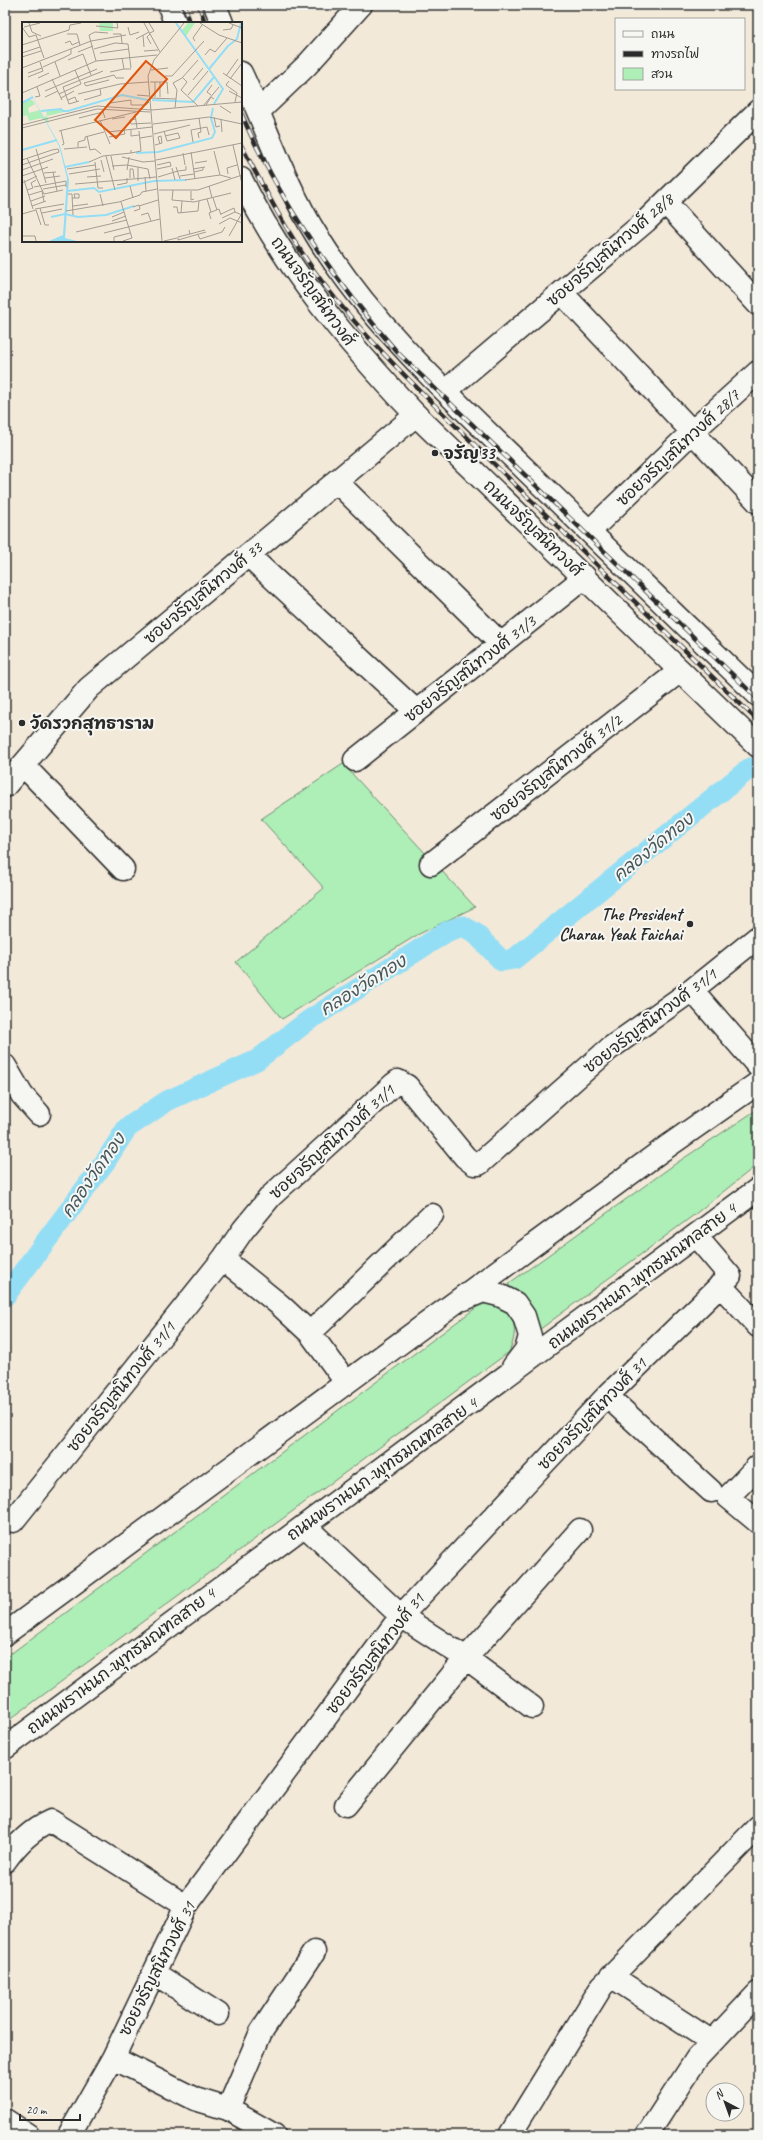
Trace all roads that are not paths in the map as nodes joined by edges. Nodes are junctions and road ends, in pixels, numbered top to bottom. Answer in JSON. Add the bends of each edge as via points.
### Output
{"nodes":[{"id":1,"x":170,"y":5,"type":"edge"},
{"id":2,"x":215,"y":5,"type":"edge"},
{"id":3,"x":361,"y":5,"type":"edge"},
{"id":4,"x":175,"y":22,"type":"edge"},
{"id":5,"x":222,"y":22,"type":"edge"},
{"id":6,"x":242,"y":75,"type":"edge"},
{"id":7,"x":758,"y":111,"type":"edge"},
{"id":8,"x":261,"y":117,"type":"junction"},
{"id":9,"x":242,"y":177,"type":"edge"},
{"id":10,"x":242,"y":181,"type":"edge"},
{"id":11,"x":666,"y":203,"type":"junction"},
{"id":12,"x":562,"y":293,"type":"junction"},
{"id":13,"x":758,"y":304,"type":"edge"},
{"id":14,"x":758,"y":372,"type":"edge"},
{"id":15,"x":456,"y":382,"type":"junction"},
{"id":16,"x":416,"y":415,"type":"junction"},
{"id":17,"x":692,"y":432,"type":"junction"},
{"id":18,"x":336,"y":481,"type":"junction"},
{"id":19,"x":758,"y":502,"type":"edge"},
{"id":20,"x":598,"y":523,"type":"junction"},
{"id":21,"x":248,"y":555,"type":"junction"},
{"id":22,"x":585,"y":577,"type":"junction"},
{"id":23,"x":500,"y":644,"type":"junction"},
{"id":24,"x":680,"y":671,"type":"junction"},
{"id":25,"x":758,"y":676,"type":"edge"},
{"id":26,"x":758,"y":695,"type":"edge"},
{"id":27,"x":416,"y":711,"type":"junction"},
{"id":28,"x":758,"y":727,"type":"edge"},
{"id":29,"x":758,"y":746,"type":"edge"},
{"id":30,"x":355,"y":760,"type":"dead end"},
{"id":31,"x":23,"y":765,"type":"junction"},
{"id":32,"x":5,"y":786,"type":"edge"},
{"id":33,"x":431,"y":864,"type":"dead end"},
{"id":34,"x":123,"y":869,"type":"dead end"},
{"id":35,"x":758,"y":937,"type":"edge"},
{"id":36,"x":692,"y":990,"type":"junction"},
{"id":37,"x":5,"y":1066,"type":"edge"},
{"id":38,"x":758,"y":1066,"type":"edge"},
{"id":39,"x":758,"y":1083,"type":"edge"},
{"id":40,"x":39,"y":1114,"type":"dead end"},
{"id":41,"x":758,"y":1189,"type":"edge"},
{"id":42,"x":432,"y":1215,"type":"dead end"},
{"id":43,"x":696,"y":1236,"type":"junction"},
{"id":44,"x":223,"y":1259,"type":"junction"},
{"id":45,"x":720,"y":1285,"type":"junction"},
{"id":46,"x":455,"y":1302,"type":"junction"},
{"id":47,"x":758,"y":1326,"type":"edge"},
{"id":48,"x":310,"y":1333,"type":"junction"},
{"id":49,"x":504,"y":1378,"type":"junction"},
{"id":50,"x":346,"y":1382,"type":"junction"},
{"id":51,"x":607,"y":1396,"type":"junction"},
{"id":52,"x":758,"y":1466,"type":"edge"},
{"id":53,"x":711,"y":1491,"type":"dead end"},
{"id":54,"x":13,"y":1521,"type":"dead end"},
{"id":55,"x":758,"y":1522,"type":"edge"},
{"id":56,"x":305,"y":1526,"type":"junction"},
{"id":57,"x":580,"y":1530,"type":"dead end"},
{"id":58,"x":401,"y":1616,"type":"junction"},
{"id":59,"x":5,"y":1634,"type":"edge"},
{"id":60,"x":466,"y":1658,"type":"junction"},
{"id":61,"x":532,"y":1707,"type":"dead end"},
{"id":62,"x":5,"y":1748,"type":"edge"},
{"id":63,"x":346,"y":1805,"type":"dead end"},
{"id":64,"x":758,"y":1827,"type":"edge"},
{"id":65,"x":5,"y":1861,"type":"edge"},
{"id":66,"x":186,"y":1906,"type":"junction"},
{"id":67,"x":314,"y":1952,"type":"dead end"},
{"id":68,"x":154,"y":1972,"type":"junction"},
{"id":69,"x":611,"y":1976,"type":"junction"},
{"id":70,"x":758,"y":1993,"type":"edge"},
{"id":71,"x":218,"y":2014,"type":"dead end"},
{"id":72,"x":711,"y":2041,"type":"junction"},
{"id":73,"x":113,"y":2058,"type":"junction"},
{"id":74,"x":228,"y":2109,"type":"junction"},
{"id":75,"x":5,"y":2120,"type":"edge"},
{"id":76,"x":28,"y":2135,"type":"edge"},
{"id":77,"x":69,"y":2135,"type":"edge"},
{"id":78,"x":274,"y":2135,"type":"edge"},
{"id":79,"x":510,"y":2135,"type":"edge"},
{"id":80,"x":647,"y":2135,"type":"edge"}],
"edges":[{"from":1,"to":4,"type":"street"},
{"from":2,"to":5,"type":"street"},
{"from":3,"to":8,"type":"street"},
{"from":6,"to":8,"type":"street","name":"ถนนจรัญสนิทวงศ์"},
{"from":7,"to":11,"type":"street","name":"ซอยจรัญสนิทวงศ์ 28/8"},
{"from":8,"to":15,"type":"street","name":"ถนนจรัญสนิทวงศ์","via":[[310,200],[366,280],[395,316]]},
{"from":8,"to":26,"type":"street","name":"ถนนจรัญสนิทวงศ์","via":[[296,200],[318,237],[361,298],[389,331],[475,421]]},
{"from":9,"to":28,"type":"street","name":"ถนนจรัญสนิทวงศ์","via":[[327,296],[365,341],[465,444]]},
{"from":10,"to":16,"type":"street","name":"ถนนจรัญสนิทวงศ์","via":[[300,279],[363,358]]},
{"from":11,"to":12,"type":"street","name":"ซอยจรัญสนิทวงศ์ 28/8"},
{"from":11,"to":13,"type":"street"},
{"from":12,"to":15,"type":"street","name":"ซอยจรัญสนิทวงศ์ 28/8"},
{"from":12,"to":17,"type":"street"},
{"from":14,"to":17,"type":"street","name":"ซอยจรัญสนิทวงศ์ 28/7"},
{"from":15,"to":20,"type":"street","name":"ถนนจรัญสนิทวงศ์"},
{"from":16,"to":18,"type":"street","name":"ซอยจรัญสนิทวงศ์ 33"},
{"from":16,"to":22,"type":"street","name":"ถนนจรัญสนิทวงศ์"},
{"from":17,"to":19,"type":"street"},
{"from":17,"to":20,"type":"street","name":"ซอยจรัญสนิทวงศ์ 28/7"},
{"from":18,"to":21,"type":"street","name":"ซอยจรัญสนิทวงศ์ 33"},
{"from":18,"to":23,"type":"street"},
{"from":20,"to":25,"type":"street","name":"ถนนจรัญสนิทวงศ์"},
{"from":21,"to":27,"type":"street"},
{"from":21,"to":31,"type":"street","name":"ซอยจรัญสนิทวงศ์ 33","via":[[89,688]]},
{"from":22,"to":23,"type":"street","name":"ซอยจรัญสนิทวงศ์ 31/3"},
{"from":22,"to":24,"type":"street","name":"ถนนจรัญสนิทวงศ์"},
{"from":23,"to":27,"type":"street","name":"ซอยจรัญสนิทวงศ์ 31/3"},
{"from":24,"to":29,"type":"street","name":"ถนนจรัญสนิทวงศ์"},
{"from":24,"to":33,"type":"street","name":"ซอยจรัญสนิทวงศ์ 31/2"},
{"from":27,"to":30,"type":"street","name":"ซอยจรัญสนิทวงศ์ 31/3"},
{"from":31,"to":32,"type":"street","name":"ซอยจรัญสนิทวงศ์ 33"},
{"from":31,"to":34,"type":"street"},
{"from":35,"to":36,"type":"street","name":"ซอยจรัญสนิทวงศ์ 31/1"},
{"from":36,"to":38,"type":"street"},
{"from":36,"to":44,"type":"street","name":"ซอยจรัญสนิทวงศ์ 31/1","via":[[609,1049],[479,1164],[474,1164],[465,1157],[407,1086],[398,1081],[271,1196]]},
{"from":37,"to":40,"type":"street","via":[[22,1095]]},
{"from":39,"to":46,"type":"street"},
{"from":41,"to":43,"type":"street","name":"ถนนพรานนก-พุทธมณฑลสาย 4"},
{"from":42,"to":48,"type":"street"},
{"from":43,"to":45,"type":"street","name":"ซอยจรัญสนิทวงศ์ 31","via":[[730,1276]]},
{"from":43,"to":49,"type":"street","name":"ถนนพรานนก-พุทธมณฑลสาย 4"},
{"from":44,"to":48,"type":"street"},
{"from":44,"to":54,"type":"street","name":"ซอยจรัญสนิทวงศ์ 31/1"},
{"from":45,"to":47,"type":"street"},
{"from":45,"to":51,"type":"street","name":"ซอยจรัญสนิทวงศ์ 31"},
{"from":46,"to":49,"type":"street","via":[[483,1291],[515,1303],[524,1316],[530,1336],[526,1350]]},
{"from":46,"to":50,"type":"street"},
{"from":48,"to":50,"type":"street"},
{"from":49,"to":56,"type":"street","name":"ถนนพรานนก-พุทธมณฑลสาย 4"},
{"from":50,"to":59,"type":"street"},
{"from":51,"to":53,"type":"street"},
{"from":51,"to":58,"type":"street","name":"ซอยจรัญสนิทวงศ์ 31"},
{"from":52,"to":55,"type":"street","via":[[728,1497]]},
{"from":56,"to":58,"type":"street"},
{"from":56,"to":62,"type":"street","name":"ถนนพรานนก-พุทธมณฑลสาย 4"},
{"from":57,"to":60,"type":"street"},
{"from":58,"to":60,"type":"street"},
{"from":58,"to":66,"type":"street","name":"ซอยจรัญสนิทวงศ์ 31"},
{"from":60,"to":61,"type":"street"},
{"from":60,"to":63,"type":"street"},
{"from":64,"to":69,"type":"street"},
{"from":65,"to":66,"type":"street","via":[[16,1845],[32,1831],[51,1821]]},
{"from":66,"to":68,"type":"street","name":"ซอยจรัญสนิทวงศ์ 31"},
{"from":67,"to":74,"type":"street","via":[[261,2032]]},
{"from":68,"to":71,"type":"street"},
{"from":68,"to":73,"type":"street","name":"ซอยจรัญสนิทวงศ์ 31"},
{"from":69,"to":72,"type":"street"},
{"from":69,"to":79,"type":"street","via":[[602,1986]]},
{"from":70,"to":72,"type":"street"},
{"from":72,"to":80,"type":"street","via":[[697,2058]]},
{"from":73,"to":74,"type":"street","via":[[195,2099]]},
{"from":73,"to":77,"type":"street","name":"ซอยจรัญสนิทวงศ์ 31"},
{"from":74,"to":78,"type":"street"},
{"from":75,"to":76,"type":"street"}]}
